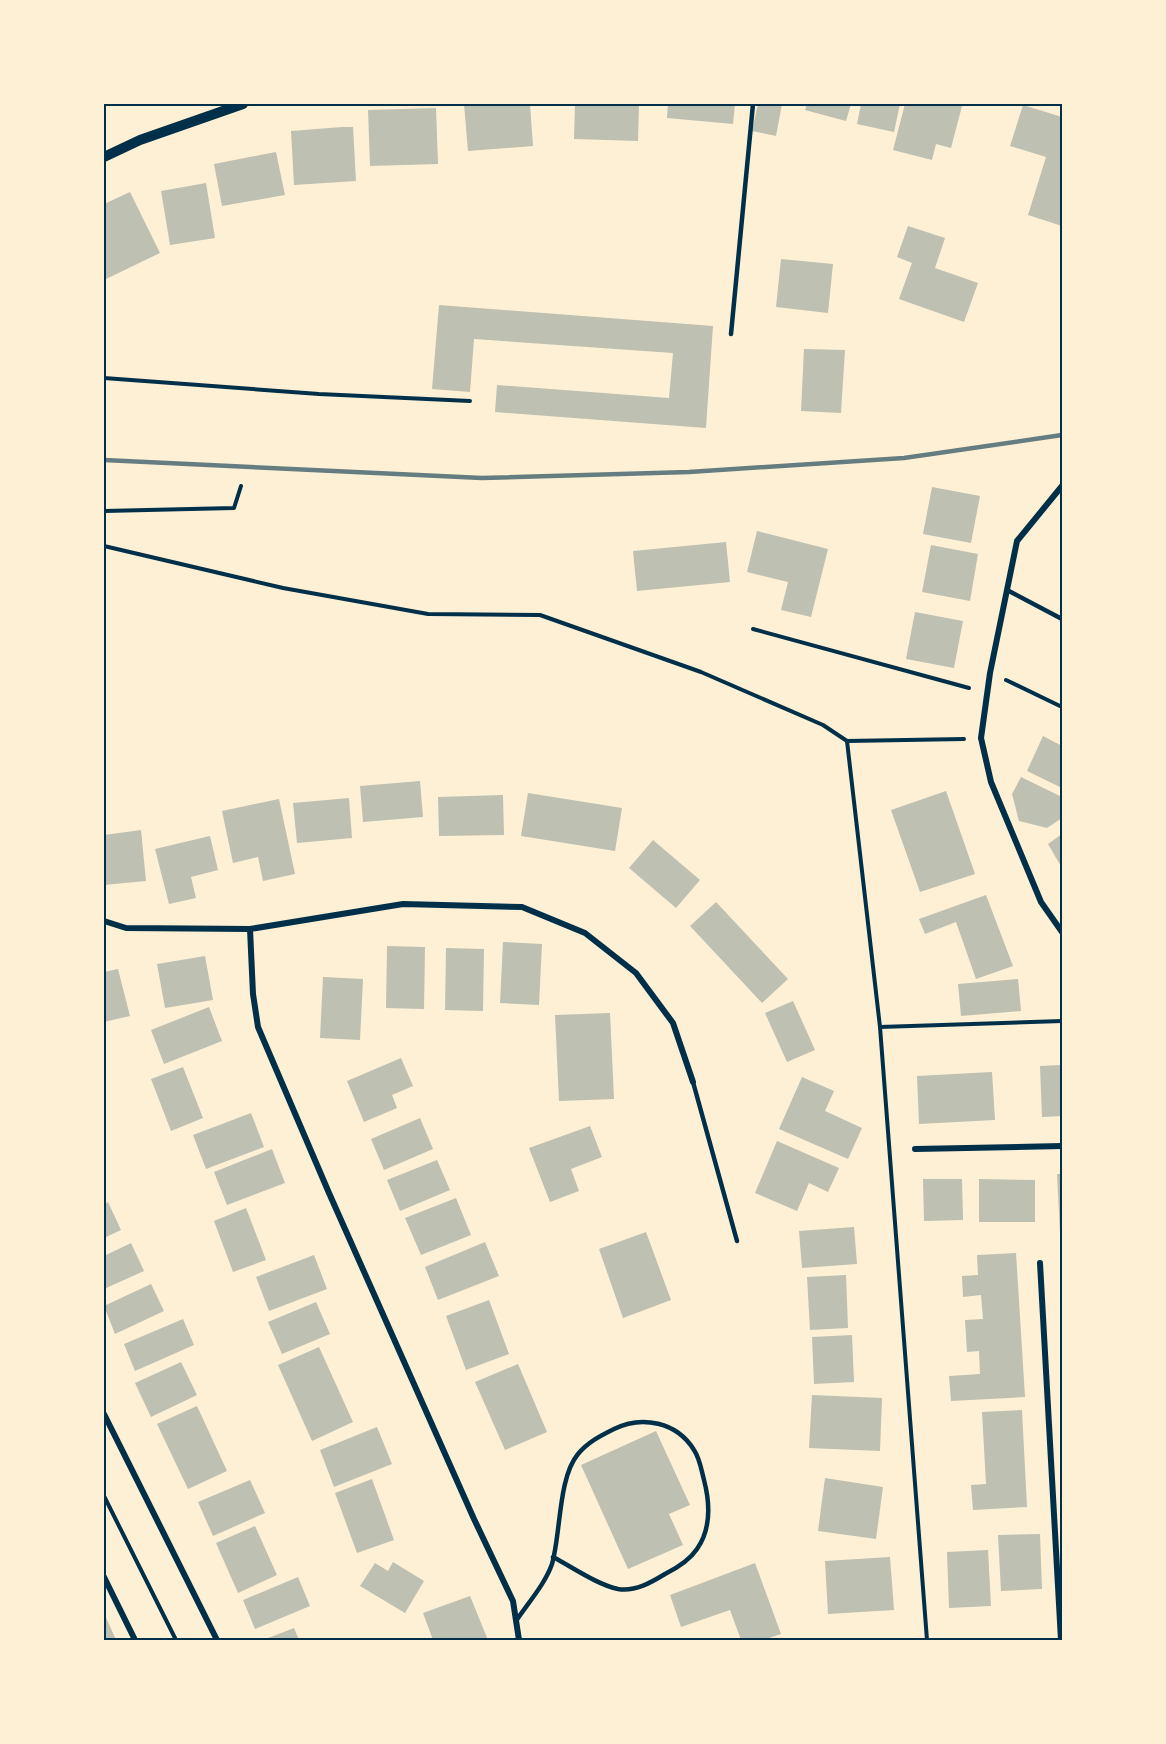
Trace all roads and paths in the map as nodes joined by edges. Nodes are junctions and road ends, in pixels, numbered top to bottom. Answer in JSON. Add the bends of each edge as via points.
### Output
{"nodes":[{"id":1,"x":243,"y":104,"type":"edge"},
{"id":2,"x":753,"y":104,"type":"edge"},
{"id":3,"x":104,"y":157,"type":"edge"},
{"id":4,"x":732,"y":333,"type":"dead end"},
{"id":5,"x":104,"y":378,"type":"edge"},
{"id":6,"x":470,"y":401,"type":"dead end"},
{"id":7,"x":241,"y":486,"type":"dead end"},
{"id":8,"x":1062,"y":486,"type":"edge"},
{"id":9,"x":104,"y":511,"type":"edge"},
{"id":10,"x":104,"y":546,"type":"edge"},
{"id":11,"x":1007,"y":590,"type":"junction"},
{"id":12,"x":1062,"y":619,"type":"edge"},
{"id":13,"x":753,"y":629,"type":"dead end"},
{"id":14,"x":990,"y":673,"type":"junction"},
{"id":15,"x":987,"y":693,"type":"junction"},
{"id":16,"x":1062,"y":707,"type":"edge"},
{"id":17,"x":981,"y":738,"type":"junction"},
{"id":18,"x":847,"y":741,"type":"junction"},
{"id":19,"x":104,"y":921,"type":"edge"},
{"id":20,"x":250,"y":929,"type":"junction"},
{"id":21,"x":1062,"y":932,"type":"edge"},
{"id":22,"x":1062,"y":1021,"type":"edge"},
{"id":23,"x":880,"y":1028,"type":"junction"},
{"id":24,"x":693,"y":1082,"type":"joint"},
{"id":25,"x":1062,"y":1146,"type":"edge"},
{"id":26,"x":915,"y":1149,"type":"dead end"},
{"id":27,"x":737,"y":1241,"type":"dead end"},
{"id":28,"x":1040,"y":1263,"type":"dead end"},
{"id":29,"x":104,"y":1414,"type":"edge"},
{"id":30,"x":104,"y":1496,"type":"edge"},
{"id":31,"x":554,"y":1557,"type":"junction"},
{"id":32,"x":104,"y":1577,"type":"edge"},
{"id":33,"x":516,"y":1621,"type":"junction"},
{"id":34,"x":135,"y":1641,"type":"edge"},
{"id":35,"x":176,"y":1641,"type":"edge"},
{"id":36,"x":217,"y":1641,"type":"edge"},
{"id":37,"x":519,"y":1641,"type":"edge"},
{"id":38,"x":927,"y":1641,"type":"edge"},
{"id":39,"x":1061,"y":1641,"type":"edge"}],
"edges":[{"from":1,"to":3,"type":"street","via":[[140,140]]},
{"from":2,"to":4,"type":"lane"},
{"from":5,"to":6,"type":"path"},
{"from":7,"to":9,"type":"path","via":[[234,508]]},
{"from":8,"to":11,"type":"street","via":[[1017,541]]},
{"from":10,"to":18,"type":"path","via":[[283,588],[428,614],[540,615],[701,672],[823,725]]},
{"from":11,"to":12,"type":"lane"},
{"from":11,"to":14,"type":"street"},
{"from":13,"to":15,"type":"path"},
{"from":14,"to":15,"type":"street"},
{"from":14,"to":16,"type":"path"},
{"from":15,"to":17,"type":"street"},
{"from":17,"to":18,"type":"path"},
{"from":17,"to":21,"type":"street","via":[[991,782],[1041,902]]},
{"from":18,"to":23,"type":"path"},
{"from":19,"to":20,"type":"street","via":[[126,928]]},
{"from":20,"to":24,"type":"street","via":[[403,904],[522,908],[585,933],[636,973],[673,1023]]},
{"from":20,"to":33,"type":"street","via":[[258,1027],[513,1601]]},
{"from":22,"to":23,"type":"path"},
{"from":23,"to":38,"type":"path"},
{"from":24,"to":27,"type":"lane"},
{"from":25,"to":26,"type":"street"},
{"from":28,"to":39,"type":"street"},
{"from":29,"to":36,"type":"street"},
{"from":30,"to":35,"type":"path"},
{"from":31,"to":31,"type":"lane","via":[[568,1468],[589,1442],[630,1422],[644,1421],[671,1429],[686,1439],[698,1457],[709,1512],[703,1538],[688,1560],[651,1582],[620,1590]]},
{"from":31,"to":33,"type":"lane"},
{"from":32,"to":34,"type":"street"},
{"from":33,"to":37,"type":"street"}]}
